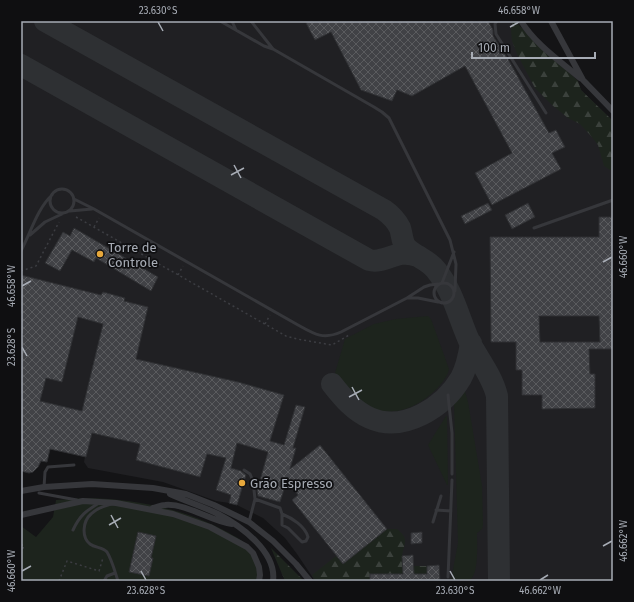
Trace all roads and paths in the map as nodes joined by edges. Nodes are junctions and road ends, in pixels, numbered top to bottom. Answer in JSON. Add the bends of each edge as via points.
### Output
{"nodes":[{"id":1,"x":220,"y":21,"type":"edge"},
{"id":2,"x":232,"y":21,"type":"edge"},
{"id":3,"x":251,"y":21,"type":"edge"},
{"id":4,"x":497,"y":21,"type":"edge"},
{"id":5,"x":521,"y":21,"type":"edge"},
{"id":6,"x":551,"y":21,"type":"edge"},
{"id":7,"x":236,"y":30,"type":"junction"},
{"id":8,"x":273,"y":49,"type":"junction"},
{"id":9,"x":583,"y":80,"type":"junction"},
{"id":10,"x":613,"y":111,"type":"edge"},
{"id":11,"x":546,"y":113,"type":"dead end"},
{"id":12,"x":53,"y":194,"type":"junction"},
{"id":13,"x":74,"y":199,"type":"junction"},
{"id":14,"x":613,"y":200,"type":"edge"},
{"id":15,"x":94,"y":209,"type":"junction"},
{"id":16,"x":70,"y":211,"type":"junction"},
{"id":17,"x":65,"y":213,"type":"junction"},
{"id":18,"x":102,"y":213,"type":"junction"},
{"id":19,"x":74,"y":216,"type":"dead end"},
{"id":20,"x":60,"y":221,"type":"dead end"},
{"id":21,"x":94,"y":227,"type":"junction"},
{"id":22,"x":534,"y":228,"type":"dead end"},
{"id":23,"x":29,"y":236,"type":"junction"},
{"id":24,"x":21,"y":251,"type":"edge"},
{"id":25,"x":454,"y":252,"type":"junction"},
{"id":26,"x":186,"y":261,"type":"junction"},
{"id":27,"x":21,"y":271,"type":"edge"},
{"id":28,"x":178,"y":275,"type":"junction"},
{"id":29,"x":440,"y":284,"type":"junction"},
{"id":30,"x":454,"y":291,"type":"junction"},
{"id":31,"x":407,"y":298,"type":"junction"},
{"id":32,"x":438,"y":302,"type":"junction"},
{"id":33,"x":273,"y":310,"type":"junction"},
{"id":34,"x":265,"y":324,"type":"junction"},
{"id":35,"x":346,"y":330,"type":"junction"},
{"id":36,"x":448,"y":395,"type":"dead end"},
{"id":37,"x":74,"y":465,"type":"dead end"},
{"id":38,"x":244,"y":470,"type":"dead end"},
{"id":39,"x":452,"y":474,"type":"dead end"},
{"id":40,"x":452,"y":480,"type":"dead end"},
{"id":41,"x":44,"y":487,"type":"junction"},
{"id":42,"x":153,"y":488,"type":"junction"},
{"id":43,"x":21,"y":491,"type":"edge"},
{"id":44,"x":39,"y":494,"type":"dead end"},
{"id":45,"x":440,"y":496,"type":"dead end"},
{"id":46,"x":255,"y":499,"type":"junction"},
{"id":47,"x":83,"y":501,"type":"junction"},
{"id":48,"x":103,"y":501,"type":"junction"},
{"id":49,"x":116,"y":503,"type":"junction"},
{"id":50,"x":152,"y":509,"type":"junction"},
{"id":51,"x":436,"y":510,"type":"junction"},
{"id":52,"x":451,"y":511,"type":"junction"},
{"id":53,"x":282,"y":514,"type":"junction"},
{"id":54,"x":21,"y":515,"type":"edge"},
{"id":55,"x":248,"y":522,"type":"junction"},
{"id":56,"x":433,"y":522,"type":"dead end"},
{"id":57,"x":233,"y":524,"type":"junction"},
{"id":58,"x":73,"y":530,"type":"dead end"},
{"id":59,"x":21,"y":545,"type":"edge"},
{"id":60,"x":106,"y":550,"type":"junction"},
{"id":61,"x":21,"y":554,"type":"edge"},
{"id":62,"x":115,"y":573,"type":"junction"},
{"id":63,"x":274,"y":573,"type":"junction"},
{"id":64,"x":448,"y":577,"type":"dead end"},
{"id":65,"x":60,"y":581,"type":"edge"},
{"id":66,"x":104,"y":581,"type":"edge"},
{"id":67,"x":118,"y":581,"type":"edge"},
{"id":68,"x":259,"y":581,"type":"edge"},
{"id":69,"x":273,"y":581,"type":"edge"},
{"id":70,"x":279,"y":581,"type":"edge"},
{"id":71,"x":310,"y":581,"type":"edge"}],
"edges":[{"from":1,"to":7,"type":"lane"},
{"from":2,"to":7,"type":"lane"},
{"from":3,"to":8,"type":"lane"},
{"from":4,"to":11,"type":"lane","via":[[496,34]]},
{"from":5,"to":9,"type":"street","via":[[542,46]]},
{"from":6,"to":9,"type":"street"},
{"from":7,"to":8,"type":"lane"},
{"from":8,"to":25,"type":"lane","via":[[378,109],[389,118]]},
{"from":9,"to":10,"type":"street"},
{"from":12,"to":13,"type":"lane","via":[[59,190],[67,190]]},
{"from":12,"to":17,"type":"lane","via":[[51,202],[54,209]]},
{"from":12,"to":23,"type":"lane","via":[[42,206]]},
{"from":13,"to":15,"type":"lane"},
{"from":13,"to":16,"type":"lane"},
{"from":14,"to":22,"type":"lane"},
{"from":15,"to":16,"type":"lane"},
{"from":15,"to":18,"type":"lane"},
{"from":16,"to":17,"type":"lane"},
{"from":17,"to":23,"type":"lane","via":[[53,217]]},
{"from":18,"to":21,"type":"path"},
{"from":18,"to":26,"type":"lane"},
{"from":19,"to":21,"type":"path"},
{"from":20,"to":27,"type":"path","via":[[36,266]]},
{"from":21,"to":28,"type":"path"},
{"from":23,"to":24,"type":"lane"},
{"from":25,"to":29,"type":"lane"},
{"from":25,"to":30,"type":"lane"},
{"from":26,"to":28,"type":"path"},
{"from":26,"to":33,"type":"lane"},
{"from":28,"to":34,"type":"path"},
{"from":29,"to":30,"type":"lane","via":[[449,284]]},
{"from":29,"to":31,"type":"lane","via":[[430,285]]},
{"from":29,"to":32,"type":"lane","via":[[435,287],[434,295]]},
{"from":30,"to":32,"type":"lane","via":[[455,295],[450,302]]},
{"from":31,"to":32,"type":"lane"},
{"from":31,"to":35,"type":"lane"},
{"from":33,"to":34,"type":"path"},
{"from":33,"to":35,"type":"lane","via":[[323,336],[333,336]]},
{"from":34,"to":35,"type":"path","via":[[286,336],[332,345],[349,335]]},
{"from":36,"to":39,"type":"lane","via":[[451,412]]},
{"from":37,"to":41,"type":"lane","via":[[48,467],[44,472]]},
{"from":38,"to":46,"type":"lane","via":[[250,474],[253,481]]},
{"from":40,"to":52,"type":"lane"},
{"from":41,"to":42,"type":"street","via":[[92,484]]},
{"from":41,"to":43,"type":"street"},
{"from":42,"to":55,"type":"street","via":[[186,494]]},
{"from":42,"to":57,"type":"street","via":[[217,514]]},
{"from":44,"to":47,"type":"lane"},
{"from":45,"to":51,"type":"lane"},
{"from":46,"to":53,"type":"lane","via":[[280,508]]},
{"from":46,"to":55,"type":"lane"},
{"from":47,"to":48,"type":"street"},
{"from":47,"to":54,"type":"street"},
{"from":48,"to":49,"type":"street"},
{"from":48,"to":58,"type":"lane","via":[[82,514]]},
{"from":49,"to":50,"type":"street"},
{"from":49,"to":60,"type":"lane","via":[[103,507],[88,517],[84,531],[90,544]]},
{"from":50,"to":57,"type":"street","via":[[165,505],[172,506]]},
{"from":50,"to":68,"type":"street","via":[[191,519],[247,548],[253,553],[259,567]]},
{"from":51,"to":52,"type":"lane"},
{"from":51,"to":56,"type":"lane"},
{"from":52,"to":64,"type":"lane"},
{"from":53,"to":53,"type":"lane","via":[[282,525],[302,542],[306,541],[307,534],[296,521]]},
{"from":55,"to":71,"type":"street","via":[[273,541]]},
{"from":57,"to":63,"type":"street","via":[[258,542],[272,564]]},
{"from":59,"to":61,"type":"path","via":[[24,545]]},
{"from":60,"to":62,"type":"lane"},
{"from":60,"to":65,"type":"path","via":[[99,571],[66,561]]},
{"from":62,"to":66,"type":"lane","via":[[107,576]]},
{"from":62,"to":67,"type":"lane"},
{"from":63,"to":69,"type":"street"},
{"from":63,"to":70,"type":"street"}]}
